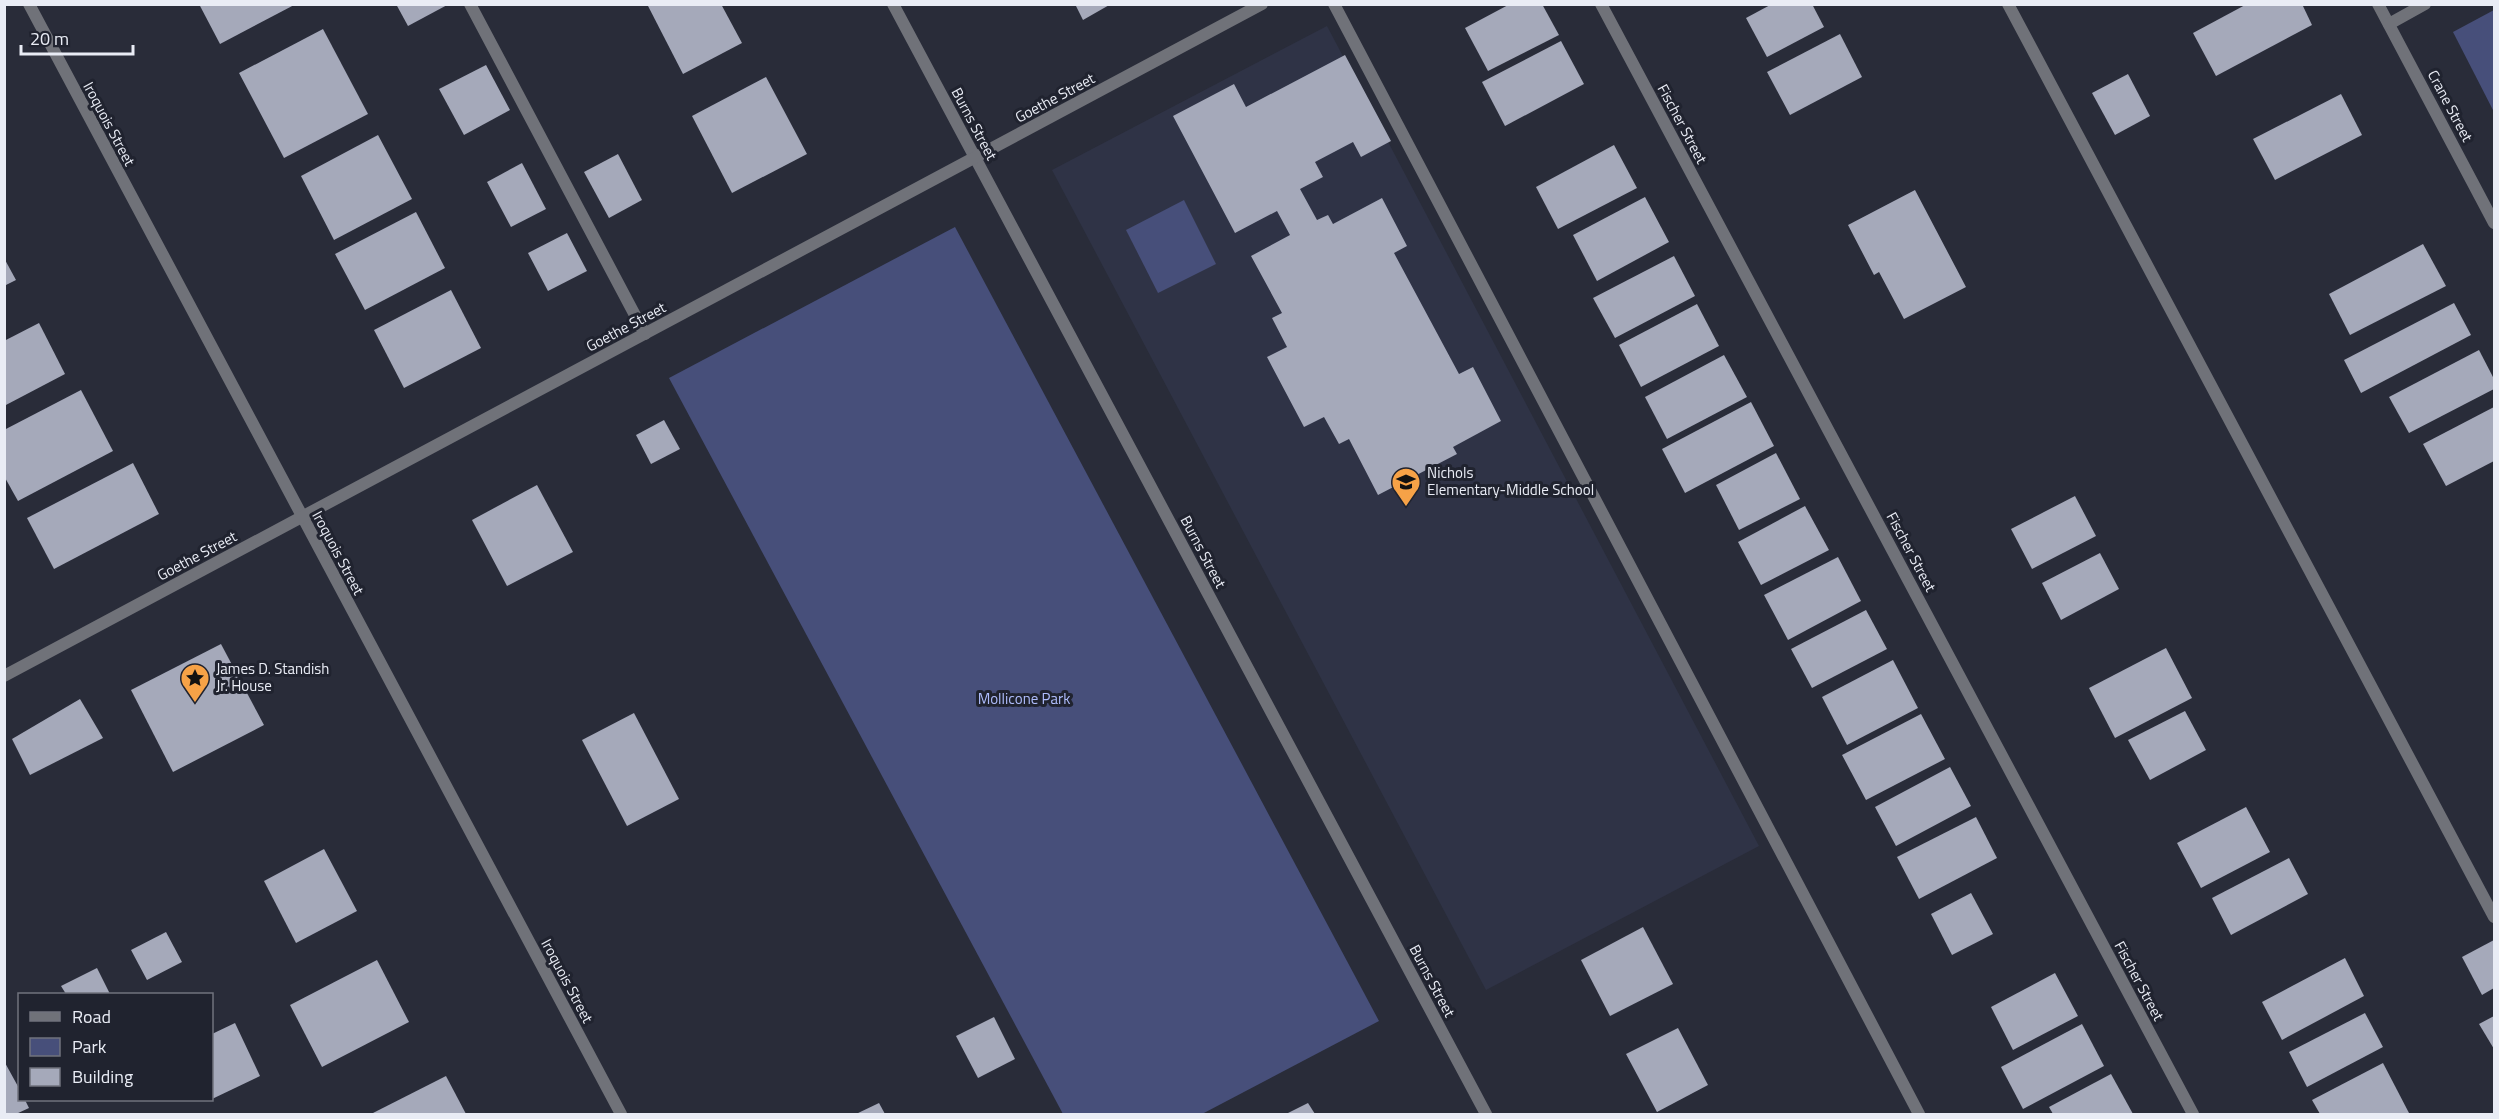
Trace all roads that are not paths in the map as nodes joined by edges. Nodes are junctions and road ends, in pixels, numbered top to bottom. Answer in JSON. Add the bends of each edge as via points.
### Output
{"nodes":[{"id":1,"x":28,"y":4,"type":"edge"},
{"id":2,"x":470,"y":4,"type":"edge"},
{"id":3,"x":893,"y":4,"type":"edge"},
{"id":4,"x":1262,"y":4,"type":"edge"},
{"id":5,"x":1334,"y":4,"type":"edge"},
{"id":6,"x":1601,"y":4,"type":"edge"},
{"id":7,"x":2008,"y":4,"type":"edge"},
{"id":8,"x":2378,"y":4,"type":"edge"},
{"id":9,"x":2426,"y":4,"type":"edge"},
{"id":10,"x":2389,"y":24,"type":"junction"},
{"id":11,"x":975,"y":158,"type":"junction"},
{"id":12,"x":2494,"y":223,"type":"edge"},
{"id":13,"x":645,"y":334,"type":"junction"},
{"id":14,"x":302,"y":517,"type":"junction"},
{"id":15,"x":4,"y":676,"type":"edge"},
{"id":16,"x":2494,"y":917,"type":"edge"},
{"id":17,"x":621,"y":1114,"type":"edge"},
{"id":18,"x":1486,"y":1114,"type":"edge"},
{"id":19,"x":1919,"y":1114,"type":"edge"},
{"id":20,"x":2193,"y":1114,"type":"edge"}],
"edges":[{"from":1,"to":14,"type":"street","name":"Iroquois Street"},
{"from":2,"to":13,"type":"street"},
{"from":3,"to":11,"type":"street","name":"Burns Street"},
{"from":4,"to":11,"type":"street","name":"Goethe Street"},
{"from":5,"to":19,"type":"street"},
{"from":6,"to":20,"type":"street","name":"Fischer Street"},
{"from":7,"to":16,"type":"street"},
{"from":8,"to":10,"type":"street","name":"Crane Street"},
{"from":9,"to":10,"type":"street"},
{"from":10,"to":12,"type":"street","name":"Crane Street"},
{"from":11,"to":13,"type":"street","name":"Goethe Street"},
{"from":11,"to":18,"type":"street","name":"Burns Street"},
{"from":13,"to":14,"type":"street","name":"Goethe Street"},
{"from":14,"to":15,"type":"street","name":"Goethe Street"},
{"from":14,"to":17,"type":"street","name":"Iroquois Street"}]}
